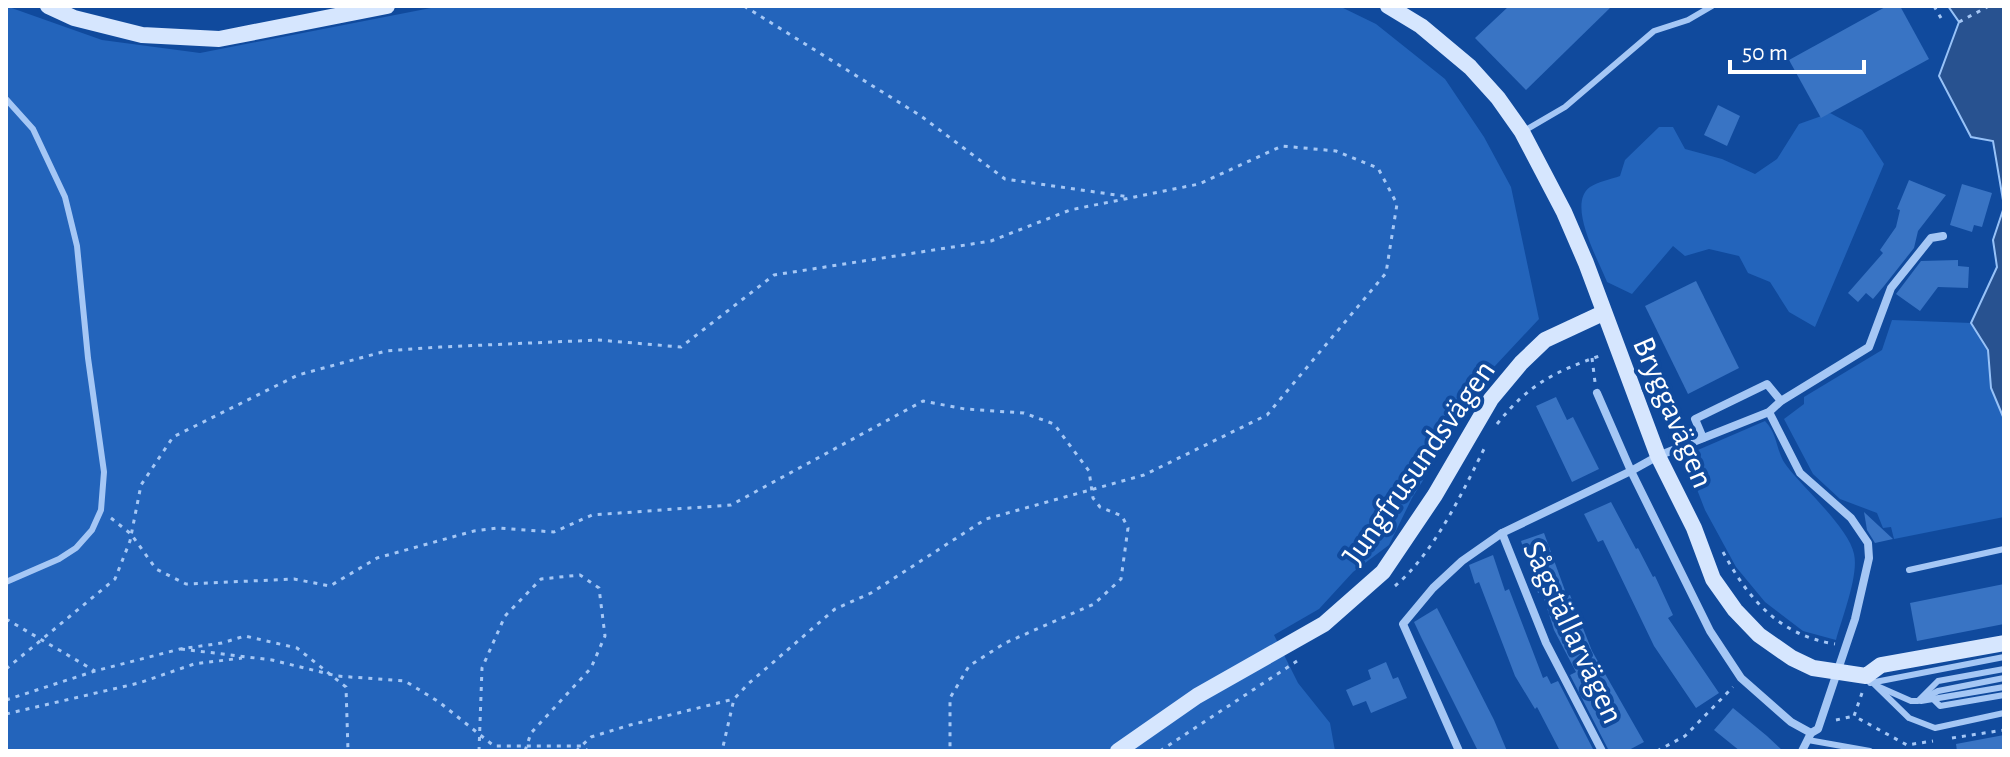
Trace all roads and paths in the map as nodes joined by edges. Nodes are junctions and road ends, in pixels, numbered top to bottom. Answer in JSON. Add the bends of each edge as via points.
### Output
{"nodes":[{"id":1,"x":48,"y":6,"type":"edge"},
{"id":2,"x":387,"y":6,"type":"edge"},
{"id":3,"x":744,"y":6,"type":"edge"},
{"id":4,"x":1388,"y":6,"type":"edge"},
{"id":5,"x":1712,"y":6,"type":"edge"},
{"id":6,"x":1934,"y":6,"type":"edge"},
{"id":7,"x":1989,"y":6,"type":"edge"},
{"id":8,"x":1941,"y":18,"type":"dead end"},
{"id":9,"x":1959,"y":22,"type":"dead end"},
{"id":10,"x":6,"y":99,"type":"edge"},
{"id":11,"x":1522,"y":132,"type":"junction"},
{"id":12,"x":1134,"y":197,"type":"junction"},
{"id":13,"x":1943,"y":236,"type":"dead end"},
{"id":14,"x":1603,"y":313,"type":"junction"},
{"id":15,"x":1592,"y":358,"type":"dead end"},
{"id":16,"x":1597,"y":393,"type":"joint"},
{"id":17,"x":1781,"y":401,"type":"junction"},
{"id":18,"x":1769,"y":412,"type":"junction"},
{"id":19,"x":1703,"y":438,"type":"junction"},
{"id":20,"x":1658,"y":456,"type":"junction"},
{"id":21,"x":1631,"y":471,"type":"junction"},
{"id":22,"x":1092,"y":490,"type":"junction"},
{"id":23,"x":101,"y":510,"type":"junction"},
{"id":24,"x":1502,"y":533,"type":"junction"},
{"id":25,"x":131,"y":534,"type":"junction"},
{"id":26,"x":1718,"y":543,"type":"dead end"},
{"id":27,"x":2004,"y":549,"type":"edge"},
{"id":28,"x":1909,"y":570,"type":"dead end"},
{"id":29,"x":6,"y":582,"type":"edge"},
{"id":30,"x":6,"y":619,"type":"edge"},
{"id":31,"x":40,"y":638,"type":"junction"},
{"id":32,"x":2004,"y":643,"type":"edge"},
{"id":33,"x":1845,"y":646,"type":"junction"},
{"id":34,"x":181,"y":649,"type":"junction"},
{"id":35,"x":250,"y":657,"type":"junction"},
{"id":36,"x":2004,"y":657,"type":"edge"},
{"id":37,"x":6,"y":669,"type":"edge"},
{"id":38,"x":2004,"y":669,"type":"edge"},
{"id":39,"x":95,"y":671,"type":"junction"},
{"id":40,"x":1836,"y":672,"type":"junction"},
{"id":41,"x":329,"y":674,"type":"junction"},
{"id":42,"x":1741,"y":678,"type":"junction"},
{"id":43,"x":2004,"y":678,"type":"edge"},
{"id":44,"x":1868,"y":680,"type":"junction"},
{"id":45,"x":2004,"y":687,"type":"edge"},
{"id":46,"x":2004,"y":695,"type":"edge"},
{"id":47,"x":734,"y":699,"type":"junction"},
{"id":48,"x":6,"y":700,"type":"edge"},
{"id":49,"x":1934,"y":700,"type":"junction"},
{"id":50,"x":1918,"y":701,"type":"junction"},
{"id":51,"x":2004,"y":713,"type":"edge"},
{"id":52,"x":6,"y":714,"type":"edge"},
{"id":53,"x":478,"y":733,"type":"junction"},
{"id":54,"x":1809,"y":737,"type":"junction"},
{"id":55,"x":582,"y":746,"type":"junction"},
{"id":56,"x":526,"y":748,"type":"edge"},
{"id":57,"x":348,"y":751,"type":"edge"},
{"id":58,"x":479,"y":751,"type":"edge"},
{"id":59,"x":576,"y":751,"type":"edge"},
{"id":60,"x":588,"y":751,"type":"edge"},
{"id":61,"x":722,"y":751,"type":"edge"},
{"id":62,"x":950,"y":751,"type":"edge"},
{"id":63,"x":1118,"y":751,"type":"edge"},
{"id":64,"x":1459,"y":751,"type":"edge"},
{"id":65,"x":1602,"y":751,"type":"edge"},
{"id":66,"x":1657,"y":751,"type":"edge"},
{"id":67,"x":1802,"y":751,"type":"edge"},
{"id":68,"x":1870,"y":751,"type":"edge"}],
"edges":[{"from":1,"to":2,"type":"main road","via":[[142,35],[219,39]]},
{"from":3,"to":12,"type":"path","via":[[921,116],[1005,179]]},
{"from":4,"to":11,"type":"main road","name":"Bryggavägen","via":[[1470,67]]},
{"from":5,"to":11,"type":"lane","via":[[1654,31],[1565,107]]},
{"from":6,"to":8,"type":"path"},
{"from":7,"to":9,"type":"path"},
{"from":10,"to":23,"type":"lane","via":[[40,142],[72,225],[104,472]]},
{"from":11,"to":14,"type":"main road","name":"Bryggavägen","via":[[1564,212]]},
{"from":12,"to":22,"type":"path","via":[[1199,184],[1282,146],[1336,151],[1378,168],[1397,204],[1386,273],[1267,415],[1144,475]]},
{"from":12,"to":25,"type":"path","via":[[1070,210],[991,241],[774,275],[681,347],[598,340],[440,347],[386,351],[298,375],[173,437],[141,485]]},
{"from":13,"to":17,"type":"street","via":[[1931,238],[1891,288],[1869,347]]},
{"from":14,"to":20,"type":"main road","name":"Bryggavägen"},
{"from":14,"to":63,"type":"main road","name":"Jungfrusundsvägen","via":[[1545,340],[1521,363],[1491,399],[1383,572],[1324,624],[1197,696]]},
{"from":15,"to":16,"type":"path"},
{"from":16,"to":21,"type":"street"},
{"from":17,"to":18,"type":"street"},
{"from":17,"to":19,"type":"street","via":[[1767,384],[1695,419]]},
{"from":18,"to":19,"type":"street"},
{"from":18,"to":33,"type":"street","via":[[1800,473],[1851,518],[1868,543],[1869,558]]},
{"from":19,"to":20,"type":"street"},
{"from":20,"to":21,"type":"street"},
{"from":20,"to":40,"type":"main road","name":"Bryggavägen","via":[[1713,579],[1735,610],[1792,658]]},
{"from":21,"to":24,"type":"street"},
{"from":21,"to":42,"type":"street","via":[[1710,631]]},
{"from":22,"to":25,"type":"path","via":[[1089,471],[1054,424],[1024,413],[923,401],[731,505],[592,515],[554,532],[474,531],[377,558],[330,586],[294,579],[186,584],[156,569]]},
{"from":22,"to":47,"type":"path","via":[[986,519],[871,593],[835,609]]},
{"from":22,"to":62,"type":"path","via":[[1100,507],[1122,516],[1128,528],[1121,579],[1094,604],[1005,643],[969,666],[950,698]]},
{"from":23,"to":25,"type":"path"},
{"from":23,"to":29,"type":"lane","via":[[76,548]]},
{"from":24,"to":64,"type":"street","via":[[1462,561],[1403,624]]},
{"from":24,"to":65,"type":"street","name":"Sågställarvägen","via":[[1546,643]]},
{"from":25,"to":31,"type":"path","via":[[115,579]]},
{"from":26,"to":33,"type":"path","via":[[1740,583],[1772,619],[1807,638]]},
{"from":27,"to":28,"type":"lane"},
{"from":30,"to":31,"type":"path"},
{"from":31,"to":37,"type":"path"},
{"from":31,"to":39,"type":"path"},
{"from":32,"to":44,"type":"main road","name":"Bryggavägen","via":[[1881,665]]},
{"from":33,"to":40,"type":"street"},
{"from":34,"to":35,"type":"path"},
{"from":34,"to":39,"type":"path"},
{"from":34,"to":41,"type":"path","via":[[245,636],[297,648]]},
{"from":35,"to":41,"type":"path"},
{"from":35,"to":52,"type":"path","via":[[194,664],[139,683]]},
{"from":36,"to":44,"type":"lane"},
{"from":38,"to":50,"type":"lane","via":[[1938,681]]},
{"from":39,"to":48,"type":"path"},
{"from":40,"to":44,"type":"main road","name":"Bryggavägen"},
{"from":40,"to":54,"type":"street","via":[[1818,729]]},
{"from":41,"to":53,"type":"path","via":[[405,681]]},
{"from":41,"to":57,"type":"path","via":[[346,687]]},
{"from":42,"to":54,"type":"street"},
{"from":42,"to":66,"type":"path","via":[[1685,736]]},
{"from":43,"to":50,"type":"lane","via":[[1938,691]]},
{"from":44,"to":50,"type":"lane"},
{"from":44,"to":51,"type":"lane","via":[[1909,718],[1935,728]]},
{"from":45,"to":49,"type":"lane"},
{"from":46,"to":49,"type":"lane","via":[[1940,706]]},
{"from":47,"to":55,"type":"path","via":[[591,737]]},
{"from":47,"to":61,"type":"path"},
{"from":49,"to":50,"type":"lane"},
{"from":53,"to":56,"type":"path","via":[[494,746]]},
{"from":53,"to":56,"type":"path","via":[[482,668],[505,616],[541,579],[580,575],[599,588],[605,636],[591,668],[531,733]]},
{"from":53,"to":58,"type":"path"},
{"from":54,"to":67,"type":"street"},
{"from":54,"to":68,"type":"lane"},
{"from":55,"to":56,"type":"path"},
{"from":55,"to":59,"type":"path"},
{"from":55,"to":60,"type":"path"}]}
